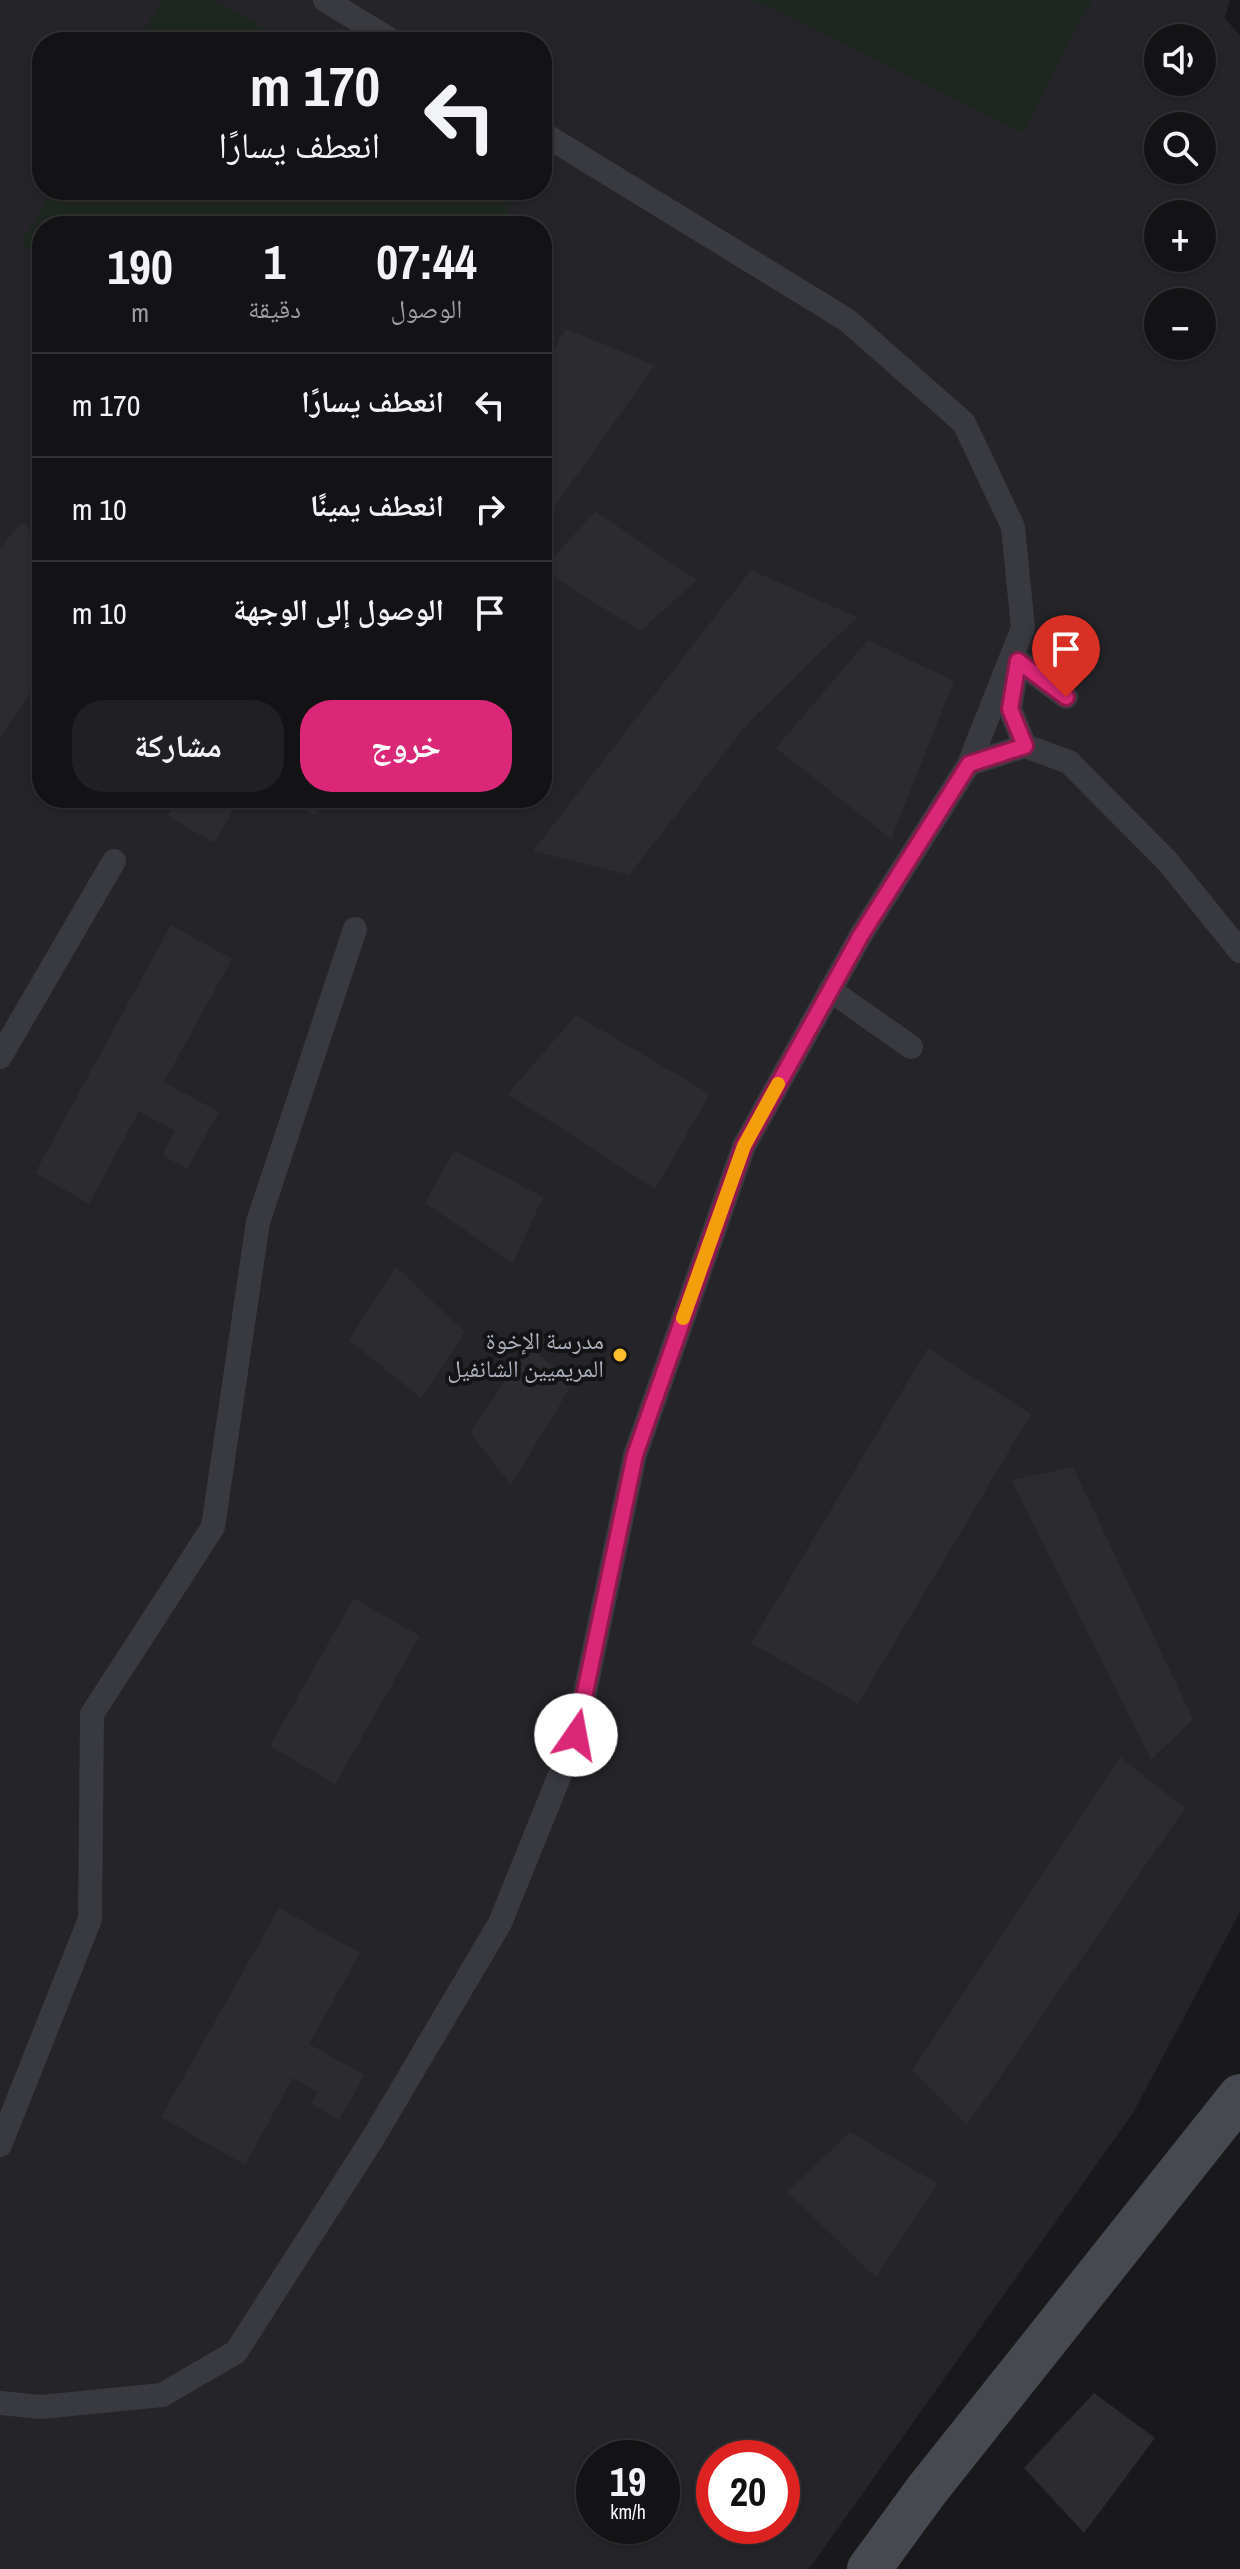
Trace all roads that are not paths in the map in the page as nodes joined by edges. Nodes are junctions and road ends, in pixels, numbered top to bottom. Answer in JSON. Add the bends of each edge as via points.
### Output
{"nodes":[{"id":1,"x":325,"y":0,"type":"edge"},
{"id":2,"x":378,"y":32,"type":"edge"},
{"id":3,"x":552,"y":139,"type":"edge"},
{"id":4,"x":1023,"y":628,"type":"junction"},
{"id":5,"x":1018,"y":661,"type":"junction"},
{"id":6,"x":1066,"y":697,"type":"dead end"},
{"id":7,"x":1025,"y":746,"type":"junction"},
{"id":8,"x":969,"y":764,"type":"junction"},
{"id":9,"x":114,"y":861,"type":"dead end"},
{"id":10,"x":355,"y":929,"type":"dead end"},
{"id":11,"x":1240,"y":951,"type":"edge"},
{"id":12,"x":830,"y":990,"type":"junction"},
{"id":13,"x":911,"y":1047,"type":"dead end"},
{"id":14,"x":0,"y":1057,"type":"edge"},
{"id":15,"x":1240,"y":2096,"type":"edge"},
{"id":16,"x":0,"y":2145,"type":"edge"},
{"id":17,"x":0,"y":2403,"type":"edge"},
{"id":18,"x":869,"y":2569,"type":"edge"}],
"edges":[{"from":1,"to":2,"type":"lane"},
{"from":3,"to":4,"type":"lane","via":[[847,320],[964,423],[1013,527]]},
{"from":4,"to":5,"type":"lane"},
{"from":4,"to":8,"type":"lane"},
{"from":5,"to":6,"type":"lane"},
{"from":5,"to":7,"type":"lane","via":[[1010,709]]},
{"from":7,"to":8,"type":"lane"},
{"from":7,"to":11,"type":"lane","via":[[1069,762],[1168,862]]},
{"from":8,"to":12,"type":"lane"},
{"from":9,"to":14,"type":"lane"},
{"from":10,"to":16,"type":"lane","via":[[258,1222],[213,1527],[92,1714],[90,1919]]},
{"from":12,"to":13,"type":"lane"},
{"from":12,"to":17,"type":"lane","via":[[744,1146],[635,1455],[576,1735],[500,1923],[373,2138],[236,2352],[162,2395],[41,2407]]},
{"from":15,"to":18,"type":"street"}]}
